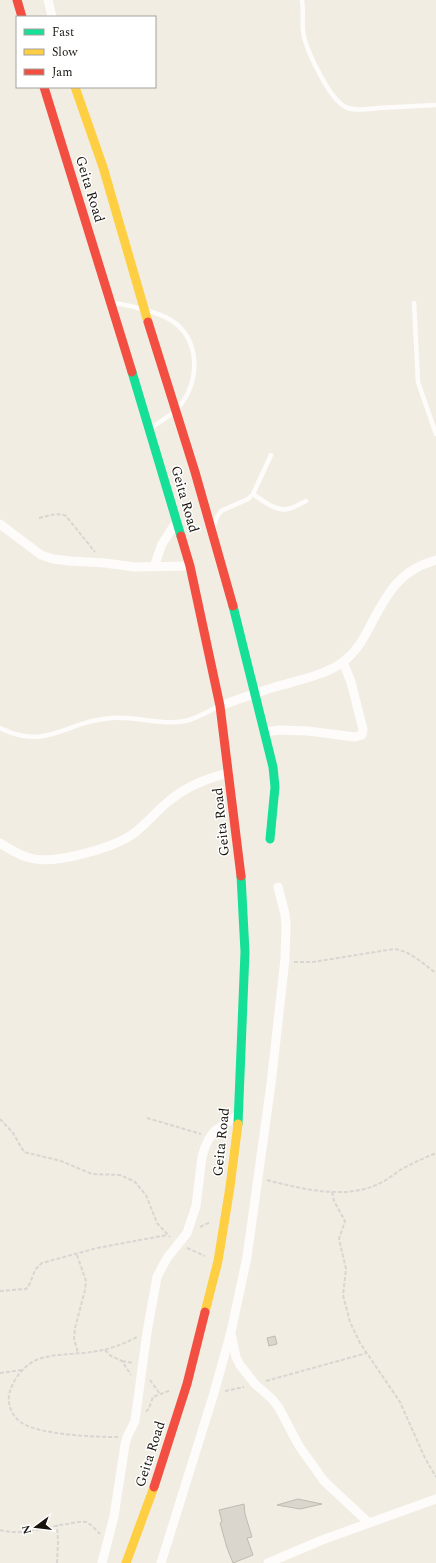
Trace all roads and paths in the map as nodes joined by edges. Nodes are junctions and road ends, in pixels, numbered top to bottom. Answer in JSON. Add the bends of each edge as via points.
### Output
{"nodes":[{"id":1,"x":17,"y":0,"type":"edge"},
{"id":2,"x":48,"y":0,"type":"edge"},
{"id":3,"x":302,"y":0,"type":"edge"},
{"id":4,"x":22,"y":16,"type":"edge"},
{"id":5,"x":52,"y":16,"type":"edge"},
{"id":6,"x":44,"y":88,"type":"edge"},
{"id":7,"x":75,"y":88,"type":"edge"},
{"id":8,"x":436,"y":104,"type":"edge"},
{"id":9,"x":110,"y":301,"type":"junction"},
{"id":10,"x":414,"y":303,"type":"dead end"},
{"id":11,"x":144,"y":310,"type":"junction"},
{"id":12,"x":176,"y":410,"type":"junction"},
{"id":13,"x":150,"y":429,"type":"junction"},
{"id":14,"x":436,"y":434,"type":"edge"},
{"id":15,"x":270,"y":455,"type":"dead end"},
{"id":16,"x":253,"y":494,"type":"junction"},
{"id":17,"x":306,"y":501,"type":"dead end"},
{"id":18,"x":39,"y":518,"type":"dead end"},
{"id":19,"x":177,"y":521,"type":"junction"},
{"id":20,"x":0,"y":524,"type":"edge"},
{"id":21,"x":212,"y":537,"type":"junction"},
{"id":22,"x":436,"y":560,"type":"edge"},
{"id":23,"x":105,"y":563,"type":"junction"},
{"id":24,"x":190,"y":566,"type":"junction"},
{"id":25,"x":154,"y":567,"type":"junction"},
{"id":26,"x":343,"y":662,"type":"junction"},
{"id":27,"x":255,"y":693,"type":"junction"},
{"id":28,"x":220,"y":706,"type":"junction"},
{"id":29,"x":0,"y":728,"type":"edge"},
{"id":30,"x":265,"y":732,"type":"junction"},
{"id":31,"x":229,"y":773,"type":"junction"},
{"id":32,"x":270,"y":839,"type":"dead end"},
{"id":33,"x":0,"y":843,"type":"edge"},
{"id":34,"x":278,"y":887,"type":"dead end"},
{"id":35,"x":285,"y":959,"type":"junction"},
{"id":36,"x":436,"y":973,"type":"edge"},
{"id":37,"x":239,"y":1114,"type":"junction"},
{"id":38,"x":147,"y":1118,"type":"dead end"},
{"id":39,"x":0,"y":1119,"type":"edge"},
{"id":40,"x":210,"y":1137,"type":"junction"},
{"id":41,"x":436,"y":1153,"type":"edge"},
{"id":42,"x":258,"y":1178,"type":"junction"},
{"id":43,"x":332,"y":1192,"type":"junction"},
{"id":44,"x":226,"y":1215,"type":"junction"},
{"id":45,"x":187,"y":1233,"type":"junction"},
{"id":46,"x":167,"y":1235,"type":"junction"},
{"id":47,"x":178,"y":1242,"type":"junction"},
{"id":48,"x":76,"y":1254,"type":"junction"},
{"id":49,"x":218,"y":1260,"type":"junction"},
{"id":50,"x":0,"y":1291,"type":"edge"},
{"id":51,"x":147,"y":1332,"type":"junction"},
{"id":52,"x":231,"y":1332,"type":"junction"},
{"id":53,"x":104,"y":1350,"type":"junction"},
{"id":54,"x":367,"y":1353,"type":"junction"},
{"id":55,"x":78,"y":1354,"type":"junction"},
{"id":56,"x":22,"y":1370,"type":"junction"},
{"id":57,"x":0,"y":1372,"type":"edge"},
{"id":58,"x":187,"y":1384,"type":"junction"},
{"id":59,"x":255,"y":1384,"type":"junction"},
{"id":60,"x":140,"y":1385,"type":"junction"},
{"id":61,"x":214,"y":1393,"type":"junction"},
{"id":62,"x":135,"y":1423,"type":"junction"},
{"id":63,"x":127,"y":1437,"type":"junction"},
{"id":64,"x":436,"y":1477,"type":"edge"},
{"id":65,"x":436,"y":1499,"type":"edge"},
{"id":66,"x":369,"y":1523,"type":"junction"},
{"id":67,"x":57,"y":1525,"type":"junction"},
{"id":68,"x":0,"y":1530,"type":"edge"},
{"id":69,"x":107,"y":1542,"type":"junction"},
{"id":70,"x":57,"y":1563,"type":"edge"},
{"id":71,"x":102,"y":1563,"type":"edge"},
{"id":72,"x":126,"y":1563,"type":"edge"},
{"id":73,"x":161,"y":1563,"type":"edge"},
{"id":74,"x":268,"y":1563,"type":"edge"}],
"edges":[{"from":1,"to":4,"type":"main road"},
{"from":2,"to":5,"type":"street"},
{"from":3,"to":8,"type":"lane","via":[[304,35],[308,48],[326,85],[344,107],[362,109]]},
{"from":6,"to":9,"type":"main road","name":"Geita Road"},
{"from":7,"to":11,"type":"main road","via":[[103,167]]},
{"from":9,"to":11,"type":"lane"},
{"from":9,"to":13,"type":"main road","name":"Geita Road"},
{"from":10,"to":14,"type":"lane","via":[[418,382]]},
{"from":11,"to":12,"type":"main road"},
{"from":11,"to":12,"type":"lane","via":[[169,320],[184,332],[195,356],[194,376],[187,394]]},
{"from":12,"to":13,"type":"lane"},
{"from":12,"to":21,"type":"main road"},
{"from":13,"to":19,"type":"main road","name":"Geita Road"},
{"from":15,"to":16,"type":"lane"},
{"from":16,"to":17,"type":"lane","via":[[274,507],[288,510]]},
{"from":16,"to":21,"type":"lane","via":[[242,503],[221,511]]},
{"from":18,"to":23,"type":"path","via":[[56,514],[66,516]]},
{"from":19,"to":24,"type":"main road","name":"Geita Road"},
{"from":19,"to":25,"type":"street","via":[[162,544]]},
{"from":20,"to":23,"type":"street","via":[[41,555],[70,561]]},
{"from":21,"to":27,"type":"main road","via":[[228,586]]},
{"from":22,"to":26,"type":"street","via":[[409,571],[399,580],[362,641]]},
{"from":23,"to":25,"type":"street"},
{"from":24,"to":25,"type":"street"},
{"from":24,"to":28,"type":"main road","name":"Geita Road"},
{"from":26,"to":27,"type":"street","via":[[320,674]]},
{"from":26,"to":30,"type":"street","via":[[363,729],[362,735],[355,737],[293,730]]},
{"from":27,"to":28,"type":"street"},
{"from":27,"to":30,"type":"main road"},
{"from":28,"to":29,"type":"lane","via":[[189,720],[165,722],[127,718],[100,719],[51,736],[22,736]]},
{"from":28,"to":31,"type":"main road","name":"Geita Road"},
{"from":30,"to":32,"type":"main road","via":[[275,787]]},
{"from":31,"to":33,"type":"street","via":[[186,788],[133,835],[100,849],[44,860],[14,852]]},
{"from":31,"to":37,"type":"main road","name":"Geita Road","via":[[240,866],[245,952]]},
{"from":34,"to":35,"type":"street","via":[[285,914]]},
{"from":35,"to":36,"type":"path","via":[[304,963],[394,949],[411,955]]},
{"from":35,"to":42,"type":"street"},
{"from":37,"to":40,"type":"street"},
{"from":37,"to":44,"type":"main road","name":"Geita Road"},
{"from":38,"to":40,"type":"path"},
{"from":39,"to":46,"type":"path","via":[[13,1133],[24,1152],[61,1161],[92,1174],[120,1176],[135,1182],[146,1195],[157,1223]]},
{"from":40,"to":45,"type":"street","via":[[202,1153],[196,1206]]},
{"from":41,"to":43,"type":"path","via":[[404,1168],[377,1185],[348,1192]]},
{"from":42,"to":43,"type":"path"},
{"from":42,"to":52,"type":"street","via":[[246,1268]]},
{"from":43,"to":54,"type":"path","via":[[344,1221],[339,1239],[346,1269],[344,1306]]},
{"from":44,"to":45,"type":"path"},
{"from":44,"to":49,"type":"main road","name":"Geita Road"},
{"from":45,"to":47,"type":"street"},
{"from":46,"to":47,"type":"path"},
{"from":46,"to":48,"type":"path"},
{"from":47,"to":49,"type":"path","via":[[194,1252]]},
{"from":47,"to":51,"type":"street","via":[[157,1277]]},
{"from":48,"to":50,"type":"path","via":[[42,1263],[36,1268],[26,1289]]},
{"from":48,"to":55,"type":"path","via":[[86,1281],[75,1328],[74,1339]]},
{"from":49,"to":58,"type":"main road","name":"Geita Road"},
{"from":51,"to":53,"type":"path"},
{"from":51,"to":60,"type":"street"},
{"from":52,"to":59,"type":"street","via":[[238,1361]]},
{"from":52,"to":61,"type":"street"},
{"from":53,"to":55,"type":"path"},
{"from":53,"to":60,"type":"path","via":[[122,1361]]},
{"from":54,"to":59,"type":"path"},
{"from":54,"to":64,"type":"path","via":[[400,1402]]},
{"from":55,"to":56,"type":"path","via":[[44,1358]]},
{"from":56,"to":57,"type":"path"},
{"from":56,"to":63,"type":"path","via":[[13,1383],[9,1402],[11,1410],[22,1423],[50,1432]]},
{"from":58,"to":62,"type":"path","via":[[153,1397],[149,1409]]},
{"from":58,"to":72,"type":"main road","name":"Geita Road","via":[[149,1504]]},
{"from":59,"to":61,"type":"path"},
{"from":59,"to":66,"type":"street","via":[[279,1408],[299,1446],[324,1481]]},
{"from":60,"to":62,"type":"street"},
{"from":61,"to":73,"type":"street"},
{"from":62,"to":63,"type":"street"},
{"from":63,"to":69,"type":"street","via":[[114,1516]]},
{"from":65,"to":66,"type":"street"},
{"from":66,"to":74,"type":"street"},
{"from":67,"to":68,"type":"path","via":[[27,1532]]},
{"from":67,"to":69,"type":"path","via":[[85,1522]]},
{"from":67,"to":70,"type":"path"},
{"from":69,"to":71,"type":"street"}]}
